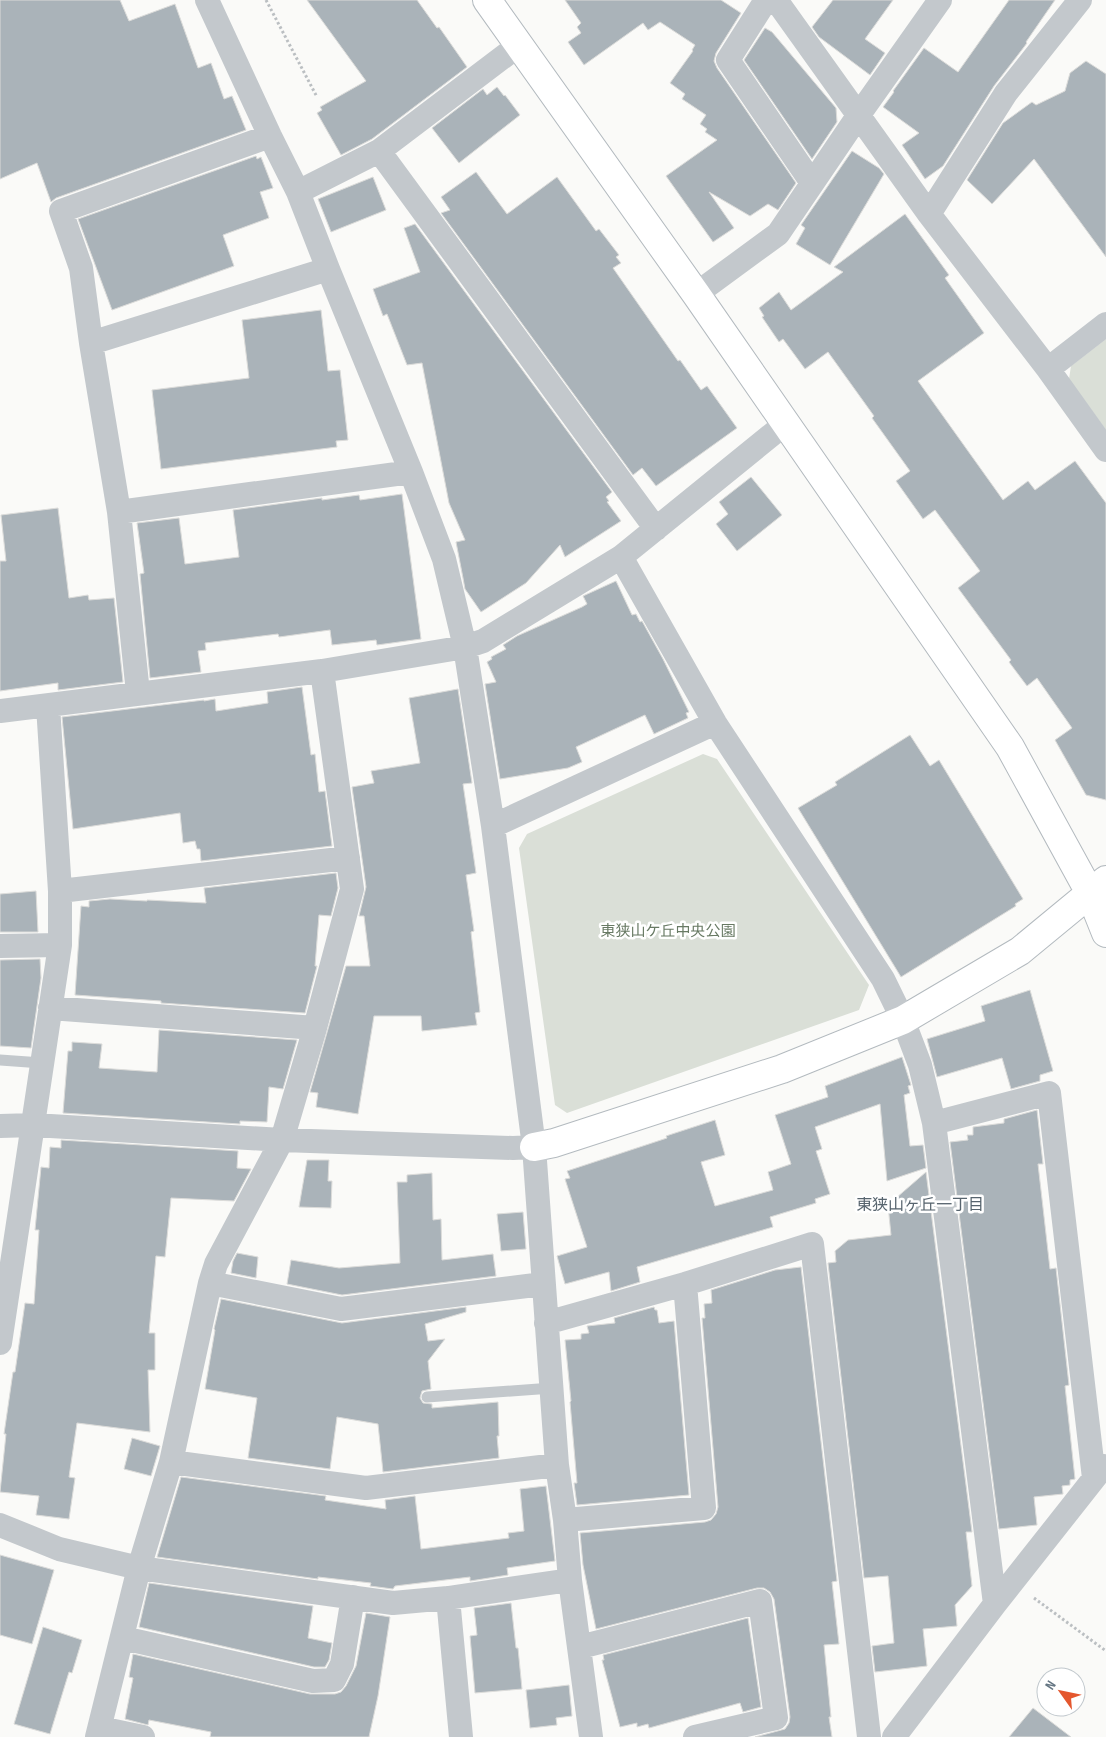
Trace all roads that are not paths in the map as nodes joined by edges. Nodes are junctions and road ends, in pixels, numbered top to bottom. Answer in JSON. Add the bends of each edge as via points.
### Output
{"nodes":[{"id":1,"x":207,"y":0,"type":"edge"},
{"id":2,"x":487,"y":0,"type":"edge"},
{"id":3,"x":766,"y":0,"type":"edge"},
{"id":4,"x":776,"y":0,"type":"edge"},
{"id":5,"x":940,"y":0,"type":"edge"},
{"id":6,"x":1080,"y":0,"type":"edge"},
{"id":7,"x":519,"y":45,"type":"junction"},
{"id":8,"x":858,"y":116,"type":"junction"},
{"id":9,"x":270,"y":136,"type":"junction"},
{"id":10,"x":379,"y":151,"type":"junction"},
{"id":11,"x":812,"y":184,"type":"junction"},
{"id":12,"x":298,"y":192,"type":"junction"},
{"id":13,"x":929,"y":214,"type":"junction"},
{"id":14,"x":328,"y":269,"type":"junction"},
{"id":15,"x":696,"y":294,"type":"junction"},
{"id":16,"x":1106,"y":324,"type":"edge"},
{"id":17,"x":91,"y":343,"type":"junction"},
{"id":18,"x":1048,"y":369,"type":"junction"},
{"id":19,"x":785,"y":424,"type":"junction"},
{"id":20,"x":1106,"y":450,"type":"edge"},
{"id":21,"x":411,"y":472,"type":"junction"},
{"id":22,"x":119,"y":512,"type":"junction"},
{"id":23,"x":656,"y":530,"type":"junction"},
{"id":24,"x":621,"y":557,"type":"junction"},
{"id":25,"x":464,"y":647,"type":"junction"},
{"id":26,"x":322,"y":671,"type":"junction"},
{"id":27,"x":138,"y":693,"type":"junction"},
{"id":28,"x":48,"y":706,"type":"junction"},
{"id":29,"x":0,"y":711,"type":"edge"},
{"id":30,"x":715,"y":723,"type":"junction"},
{"id":31,"x":493,"y":826,"type":"junction"},
{"id":32,"x":348,"y":858,"type":"junction"},
{"id":33,"x":1098,"y":887,"type":"edge"},
{"id":34,"x":60,"y":891,"type":"junction"},
{"id":35,"x":1106,"y":933,"type":"edge"},
{"id":36,"x":0,"y":946,"type":"edge"},
{"id":37,"x":60,"y":946,"type":"junction"},
{"id":38,"x":50,"y":1008,"type":"junction"},
{"id":39,"x":903,"y":1020,"type":"junction"},
{"id":40,"x":314,"y":1028,"type":"junction"},
{"id":41,"x":0,"y":1060,"type":"edge"},
{"id":42,"x":42,"y":1062,"type":"junction"},
{"id":43,"x":934,"y":1123,"type":"junction"},
{"id":44,"x":34,"y":1125,"type":"junction"},
{"id":45,"x":0,"y":1126,"type":"edge"},
{"id":46,"x":282,"y":1140,"type":"junction"},
{"id":47,"x":534,"y":1146,"type":"junction"},
{"id":48,"x":210,"y":1283,"type":"junction"},
{"id":49,"x":543,"y":1284,"type":"junction"},
{"id":50,"x":685,"y":1284,"type":"junction"},
{"id":51,"x":546,"y":1323,"type":"junction"},
{"id":52,"x":0,"y":1344,"type":"edge"},
{"id":53,"x":552,"y":1388,"type":"junction"},
{"id":54,"x":427,"y":1398,"type":"dead end"},
{"id":55,"x":171,"y":1462,"type":"junction"},
{"id":56,"x":556,"y":1465,"type":"junction"},
{"id":57,"x":1100,"y":1471,"type":"edge"},
{"id":58,"x":565,"y":1520,"type":"junction"},
{"id":59,"x":0,"y":1525,"type":"edge"},
{"id":60,"x":140,"y":1568,"type":"junction"},
{"id":61,"x":570,"y":1580,"type":"junction"},
{"id":62,"x":353,"y":1597,"type":"junction"},
{"id":63,"x":448,"y":1598,"type":"junction"},
{"id":64,"x":995,"y":1604,"type":"junction"},
{"id":65,"x":123,"y":1638,"type":"junction"},
{"id":66,"x":580,"y":1648,"type":"junction"},
{"id":67,"x":98,"y":1732,"type":"edge"},
{"id":68,"x":143,"y":1737,"type":"edge"},
{"id":69,"x":461,"y":1737,"type":"edge"},
{"id":70,"x":591,"y":1737,"type":"edge"},
{"id":71,"x":695,"y":1737,"type":"edge"},
{"id":72,"x":869,"y":1737,"type":"edge"},
{"id":73,"x":894,"y":1737,"type":"edge"}],
"edges":[{"from":1,"to":9,"type":"street"},
{"from":2,"to":7,"type":"street"},
{"from":3,"to":11,"type":"street","via":[[728,60]]},
{"from":4,"to":8,"type":"street"},
{"from":5,"to":8,"type":"street"},
{"from":6,"to":13,"type":"street","via":[[1006,93]]},
{"from":7,"to":10,"type":"street"},
{"from":7,"to":15,"type":"street"},
{"from":8,"to":11,"type":"street"},
{"from":8,"to":13,"type":"street"},
{"from":9,"to":12,"type":"street"},
{"from":9,"to":17,"type":"street","via":[[61,211],[81,268]]},
{"from":10,"to":12,"type":"street"},
{"from":10,"to":23,"type":"street"},
{"from":11,"to":15,"type":"street","via":[[778,234]]},
{"from":12,"to":14,"type":"street"},
{"from":13,"to":18,"type":"street"},
{"from":14,"to":17,"type":"street"},
{"from":14,"to":21,"type":"street"},
{"from":15,"to":19,"type":"street"},
{"from":16,"to":18,"type":"street"},
{"from":17,"to":22,"type":"street"},
{"from":18,"to":20,"type":"street"},
{"from":19,"to":23,"type":"street"},
{"from":19,"to":33,"type":"street","via":[[1010,747]]},
{"from":21,"to":22,"type":"street"},
{"from":21,"to":25,"type":"street","via":[[444,559]]},
{"from":22,"to":27,"type":"street"},
{"from":23,"to":24,"type":"street"},
{"from":24,"to":25,"type":"street","via":[[483,641]]},
{"from":24,"to":30,"type":"street"},
{"from":25,"to":26,"type":"street"},
{"from":25,"to":31,"type":"street"},
{"from":26,"to":27,"type":"street"},
{"from":26,"to":32,"type":"street"},
{"from":27,"to":28,"type":"street"},
{"from":28,"to":29,"type":"street"},
{"from":28,"to":34,"type":"street"},
{"from":30,"to":31,"type":"street"},
{"from":30,"to":39,"type":"street","via":[[883,979]]},
{"from":31,"to":47,"type":"street"},
{"from":32,"to":34,"type":"street"},
{"from":32,"to":40,"type":"street","via":[[352,888]]},
{"from":33,"to":35,"type":"street"},
{"from":33,"to":39,"type":"street","via":[[1020,951]]},
{"from":34,"to":37,"type":"street"},
{"from":36,"to":37,"type":"street"},
{"from":37,"to":38,"type":"street"},
{"from":38,"to":40,"type":"street"},
{"from":38,"to":42,"type":"street"},
{"from":39,"to":43,"type":"street","via":[[920,1065]]},
{"from":39,"to":47,"type":"street","via":[[782,1069],[554,1143]]},
{"from":40,"to":46,"type":"street"},
{"from":41,"to":42,"type":"lane"},
{"from":42,"to":44,"type":"street"},
{"from":43,"to":57,"type":"street","via":[[1049,1093]]},
{"from":43,"to":64,"type":"street"},
{"from":44,"to":45,"type":"street"},
{"from":44,"to":46,"type":"street"},
{"from":44,"to":52,"type":"street"},
{"from":46,"to":47,"type":"street"},
{"from":46,"to":48,"type":"street","via":[[216,1264]]},
{"from":47,"to":49,"type":"street"},
{"from":48,"to":49,"type":"street","via":[[341,1309]]},
{"from":48,"to":55,"type":"street"},
{"from":49,"to":51,"type":"street"},
{"from":50,"to":51,"type":"street"},
{"from":50,"to":58,"type":"street","via":[[704,1508]]},
{"from":50,"to":72,"type":"street","via":[[812,1244]]},
{"from":51,"to":53,"type":"street"},
{"from":53,"to":54,"type":"lane"},
{"from":53,"to":56,"type":"street"},
{"from":55,"to":56,"type":"street","via":[[366,1488]]},
{"from":55,"to":60,"type":"street"},
{"from":56,"to":58,"type":"street"},
{"from":57,"to":64,"type":"street"},
{"from":58,"to":61,"type":"street"},
{"from":59,"to":60,"type":"street","via":[[59,1549]]},
{"from":60,"to":62,"type":"street"},
{"from":60,"to":65,"type":"street"},
{"from":61,"to":63,"type":"street"},
{"from":61,"to":66,"type":"street"},
{"from":62,"to":63,"type":"street","via":[[393,1603]]},
{"from":62,"to":65,"type":"street","via":[[342,1664],[334,1680],[313,1680]]},
{"from":63,"to":69,"type":"street"},
{"from":64,"to":73,"type":"street"},
{"from":65,"to":67,"type":"street"},
{"from":66,"to":70,"type":"street"},
{"from":66,"to":71,"type":"street","via":[[760,1601],[776,1718]]},
{"from":67,"to":68,"type":"street"}]}
